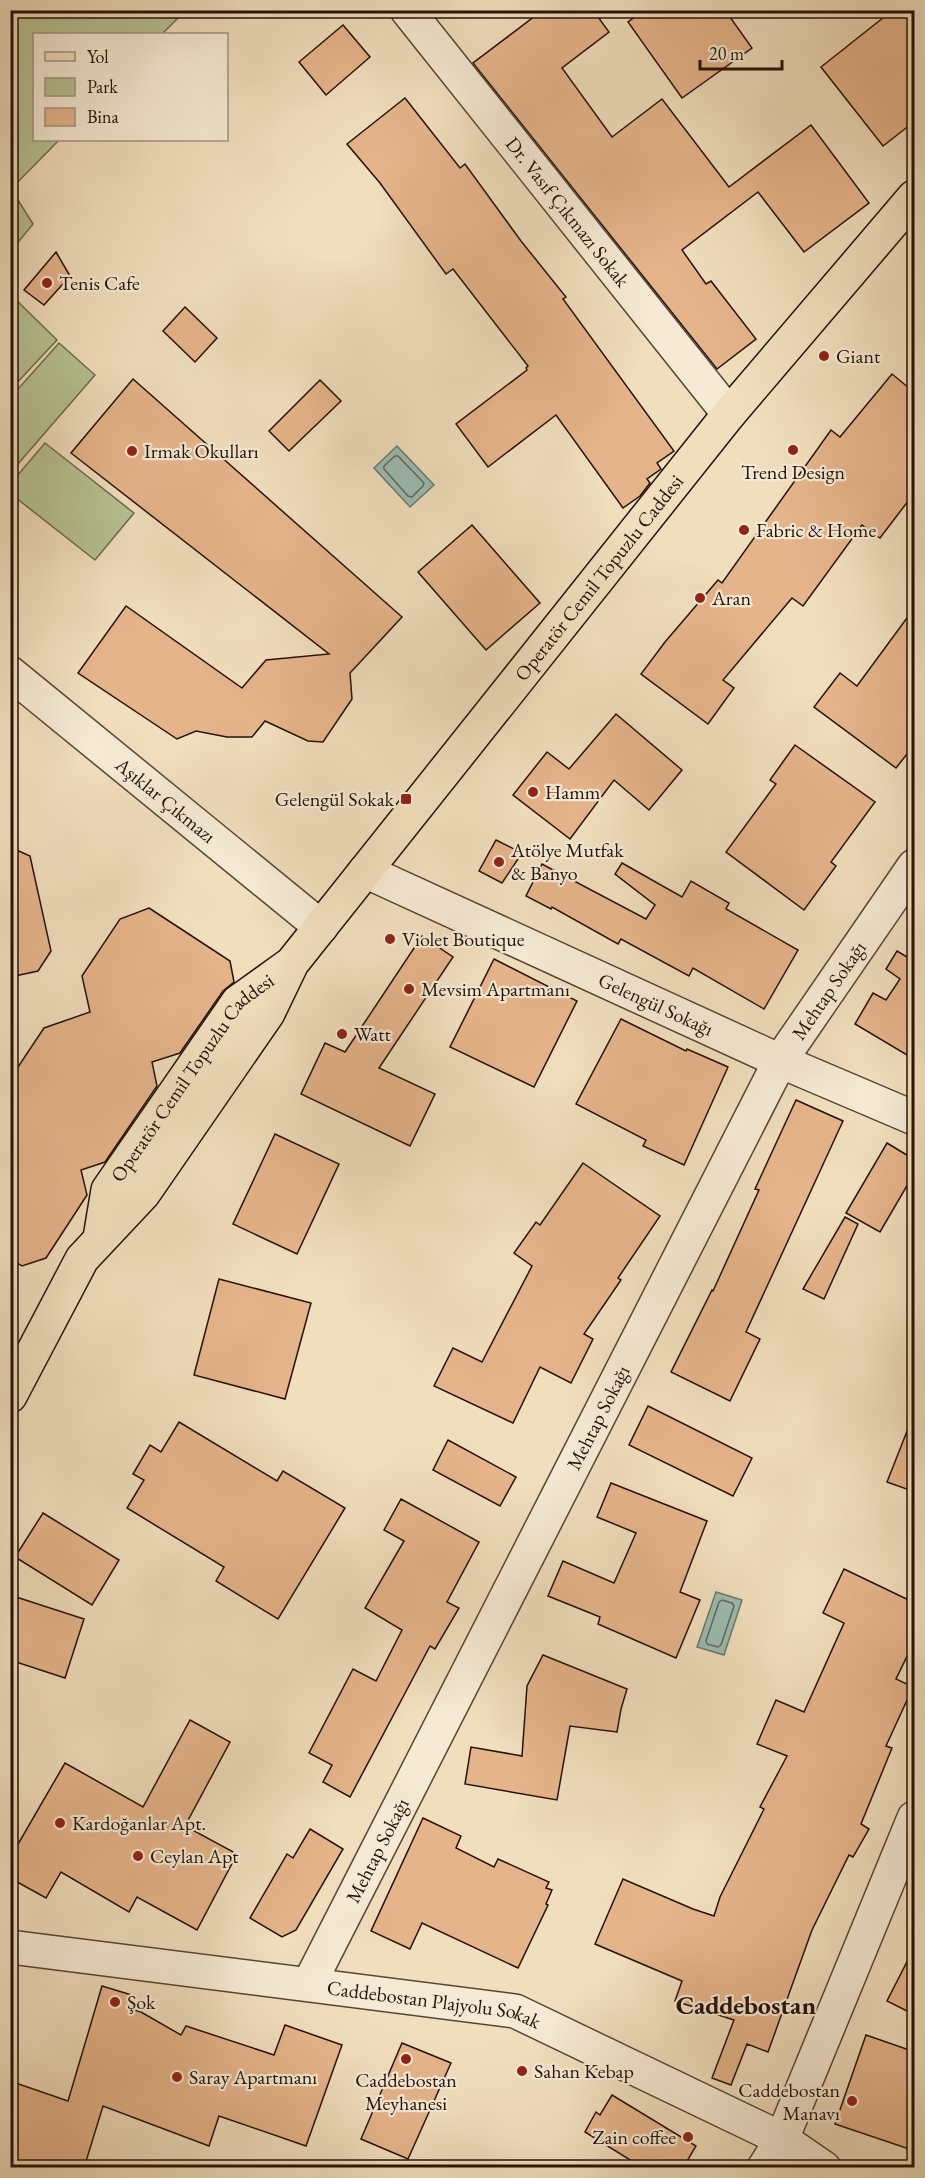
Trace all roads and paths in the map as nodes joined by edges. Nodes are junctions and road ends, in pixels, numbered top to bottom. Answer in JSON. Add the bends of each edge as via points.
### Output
{"nodes":[{"id":1,"x":407,"y":10,"type":"edge"},
{"id":2,"x":915,"y":197,"type":"edge"},
{"id":3,"x":729,"y":414,"type":"junction"},
{"id":4,"x":10,"y":673,"type":"edge"},
{"id":5,"x":915,"y":866,"type":"edge"},
{"id":6,"x":365,"y":871,"type":"junction"},
{"id":7,"x":321,"y":927,"type":"junction"},
{"id":8,"x":780,"y":1061,"type":"junction"},
{"id":9,"x":915,"y":1118,"type":"edge"},
{"id":10,"x":11,"y":1393,"type":"edge"},
{"id":11,"x":915,"y":1818,"type":"edge"},
{"id":12,"x":10,"y":1947,"type":"edge"},
{"id":13,"x":309,"y":1984,"type":"junction"},
{"id":14,"x":782,"y":2139,"type":"junction"},
{"id":15,"x":764,"y":2168,"type":"edge"},
{"id":16,"x":824,"y":2168,"type":"edge"}],
"edges":[{"from":1,"to":3,"type":"street","name":"Dr. Vasıf Çıkmazı Sokak"},
{"from":2,"to":3,"type":"main road","name":"Operatör Cemil Topuzlu Caddesi"},
{"from":3,"to":6,"type":"main road","name":"Operatör Cemil Topuzlu Caddesi"},
{"from":4,"to":7,"type":"street","name":"Aşıklar Çıkmazı"},
{"from":5,"to":8,"type":"street","name":"Mehtap Sokağı"},
{"from":6,"to":7,"type":"main road","name":"Operatör Cemil Topuzlu Caddesi"},
{"from":6,"to":8,"type":"street","name":"Gelengül Sokağı"},
{"from":7,"to":10,"type":"main road","name":"Operatör Cemil Topuzlu Caddesi","via":[[292,963],[238,1002],[108,1190],[100,1238],[82,1259]]},
{"from":8,"to":9,"type":"street","name":"Gelengül Sokağı"},
{"from":8,"to":13,"type":"street","name":"Mehtap Sokağı"},
{"from":11,"to":14,"type":"street"},
{"from":12,"to":13,"type":"street","name":"Caddebostan Plajyolu Sokak"},
{"from":13,"to":14,"type":"street","name":"Caddebostan Plajyolu Sokak","via":[[515,2010]]},
{"from":14,"to":15,"type":"street"},
{"from":14,"to":16,"type":"street","name":"Caddebostan Plajyolu Sokak"}]}
